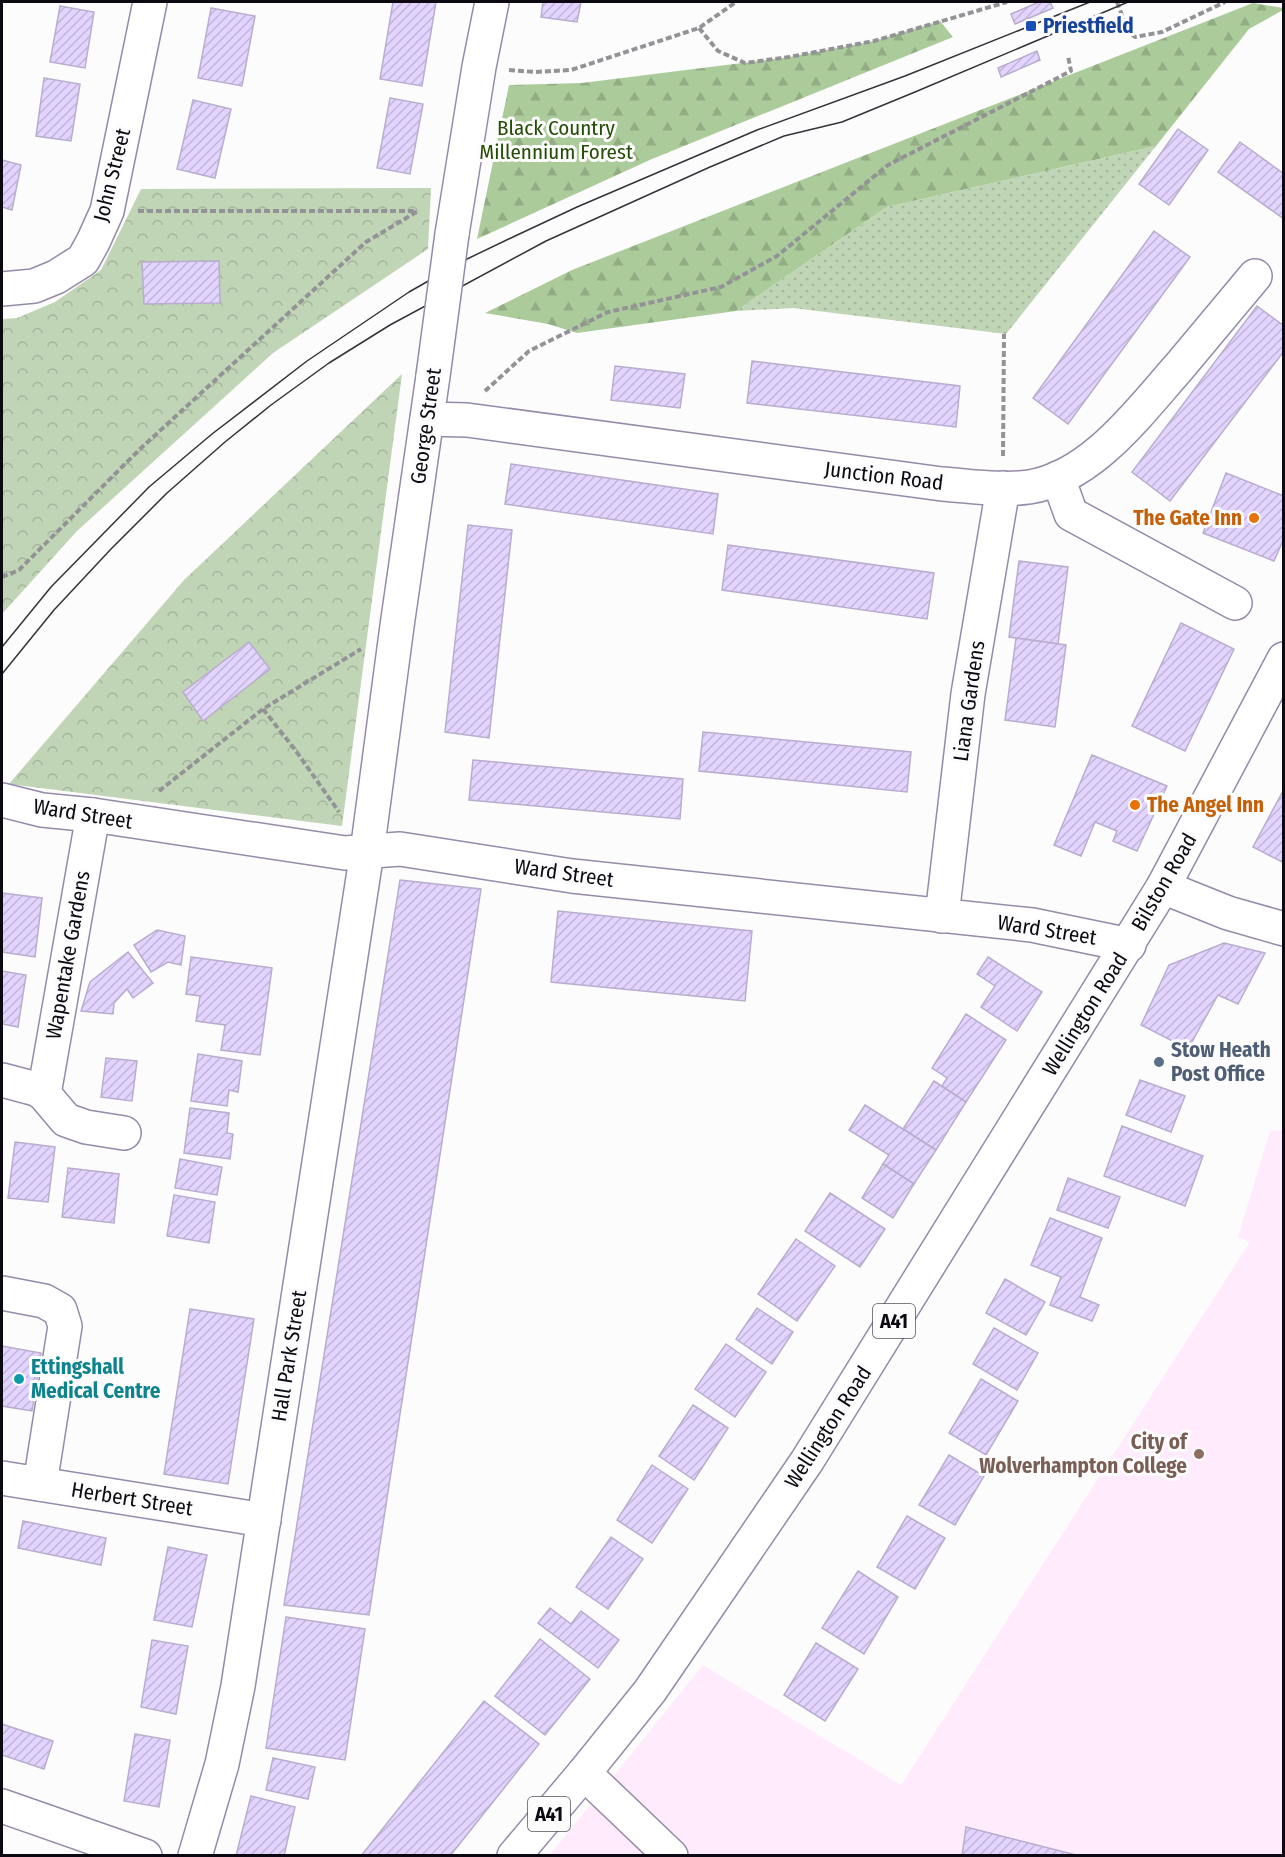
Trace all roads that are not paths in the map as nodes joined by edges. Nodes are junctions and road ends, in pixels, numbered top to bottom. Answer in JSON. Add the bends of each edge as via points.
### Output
{"nodes":[{"id":1,"x":150,"y":2,"type":"edge"},
{"id":2,"x":492,"y":2,"type":"edge"},
{"id":3,"x":1255,"y":276,"type":"dead end"},
{"id":4,"x":2,"y":289,"type":"edge"},
{"id":5,"x":427,"y":419,"type":"junction"},
{"id":6,"x":1058,"y":478,"type":"junction"},
{"id":7,"x":1003,"y":488,"type":"junction"},
{"id":8,"x":1235,"y":603,"type":"dead end"},
{"id":9,"x":1284,"y":659,"type":"edge"},
{"id":10,"x":2,"y":800,"type":"edge"},
{"id":11,"x":108,"y":818,"type":"junction"},
{"id":12,"x":368,"y":852,"type":"junction"},
{"id":13,"x":1163,"y":887,"type":"junction"},
{"id":14,"x":942,"y":916,"type":"junction"},
{"id":15,"x":1284,"y":929,"type":"edge"},
{"id":16,"x":1129,"y":945,"type":"junction"},
{"id":17,"x":2,"y":1080,"type":"edge"},
{"id":18,"x":44,"y":1094,"type":"junction"},
{"id":19,"x":124,"y":1133,"type":"dead end"},
{"id":20,"x":2,"y":1293,"type":"edge"},
{"id":21,"x":2,"y":1478,"type":"edge"},
{"id":22,"x":40,"y":1485,"type":"junction"},
{"id":23,"x":264,"y":1520,"type":"junction"},
{"id":24,"x":584,"y":1773,"type":"junction"},
{"id":25,"x":2,"y":1806,"type":"edge"},
{"id":26,"x":145,"y":1856,"type":"edge"},
{"id":27,"x":195,"y":1856,"type":"edge"},
{"id":28,"x":514,"y":1856,"type":"edge"},
{"id":29,"x":671,"y":1856,"type":"edge"}],
"edges":[{"from":1,"to":4,"type":"main road","name":"John Street","via":[[108,210],[83,260],[34,286]]},
{"from":2,"to":5,"type":"main road","name":"George Street","bridge":true,"via":[[453,220]]},
{"from":3,"to":6,"type":"main road","name":"Junction Road","via":[[1107,446]]},
{"from":5,"to":7,"type":"main road","name":"Junction Road","via":[[467,420],[942,484]]},
{"from":5,"to":12,"type":"main road","name":"George Street"},
{"from":6,"to":7,"type":"main road","name":"Junction Road","via":[[1030,487]]},
{"from":6,"to":8,"type":"main road","via":[[1071,514]]},
{"from":7,"to":14,"type":"main road","name":"Liana Gardens","via":[[968,694]]},
{"from":9,"to":13,"type":"main road","name":"Bilston Road","number":"A41"},
{"from":10,"to":11,"type":"main road","name":"Ward Street","via":[[42,810]]},
{"from":11,"to":12,"type":"main road","name":"Ward Street","via":[[345,854]]},
{"from":11,"to":18,"type":"main road","name":"Wapentake Gardens"},
{"from":12,"to":14,"type":"main road","name":"Ward Street","via":[[400,849],[572,876]]},
{"from":12,"to":23,"type":"main road","name":"Hall Park Street"},
{"from":13,"to":15,"type":"main road","via":[[1228,913]]},
{"from":13,"to":16,"type":"main road","name":"Bilston Road","number":"A41"},
{"from":14,"to":16,"type":"main road","name":"Ward Street","via":[[1032,925]]},
{"from":16,"to":24,"type":"main road","name":"Wellington Road","number":"A41","via":[[807,1461],[650,1691]]},
{"from":17,"to":18,"type":"main road"},
{"from":18,"to":19,"type":"main road","via":[[66,1120]]},
{"from":20,"to":22,"type":"main road","via":[[44,1300],[60,1310],[65,1326]]},
{"from":21,"to":22,"type":"main road","name":"Herbert Street"},
{"from":22,"to":23,"type":"main road","name":"Herbert Street"},
{"from":23,"to":27,"type":"main road","name":"Hall Park Street","via":[[222,1764]]},
{"from":24,"to":28,"type":"main road","name":"Wellington Road","number":"A41"},
{"from":24,"to":29,"type":"main road"},
{"from":25,"to":26,"type":"main road"}]}
